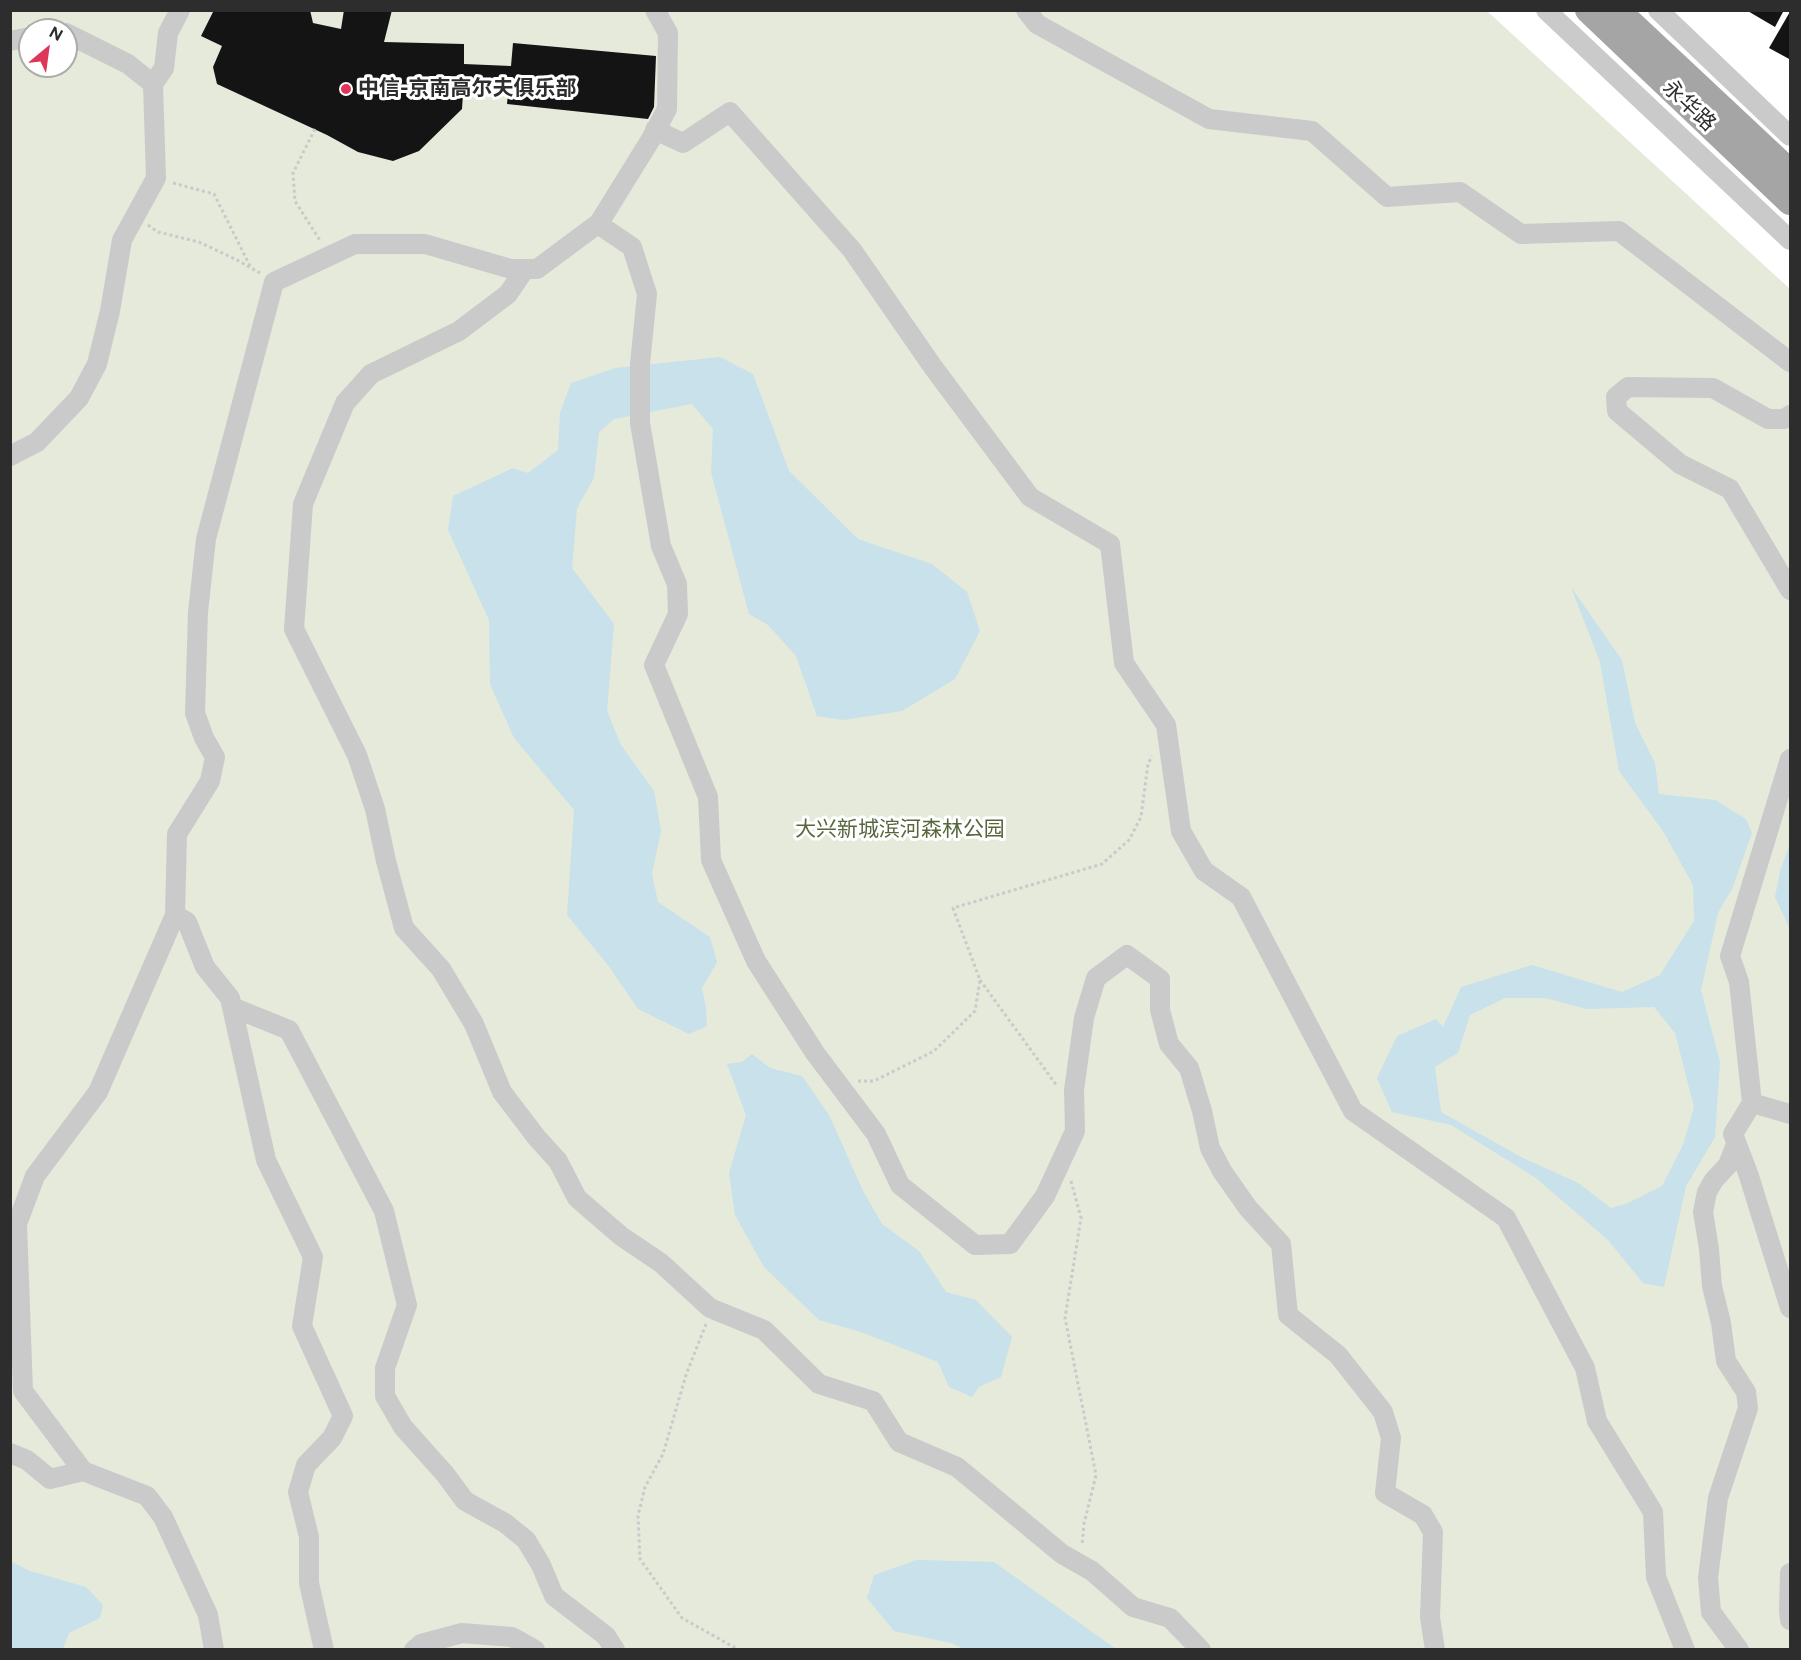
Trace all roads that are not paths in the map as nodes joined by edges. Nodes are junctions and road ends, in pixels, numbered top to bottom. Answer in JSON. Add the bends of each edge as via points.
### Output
{"nodes":[{"id":1,"x":180,"y":10,"type":"edge"},
{"id":2,"x":655,"y":10,"type":"edge"},
{"id":3,"x":1026,"y":10,"type":"edge"},
{"id":4,"x":1546,"y":10,"type":"edge"},
{"id":5,"x":1588,"y":10,"type":"edge"},
{"id":6,"x":1617,"y":10,"type":"edge"},
{"id":7,"x":1658,"y":10,"type":"edge"},
{"id":8,"x":78,"y":39,"type":"edge"},
{"id":9,"x":153,"y":84,"type":"junction"},
{"id":10,"x":655,"y":130,"type":"junction"},
{"id":11,"x":1791,"y":136,"type":"edge"},
{"id":12,"x":1791,"y":172,"type":"edge"},
{"id":13,"x":1791,"y":202,"type":"edge"},
{"id":14,"x":598,"y":224,"type":"junction"},
{"id":15,"x":1791,"y":240,"type":"edge"},
{"id":16,"x":525,"y":269,"type":"junction"},
{"id":17,"x":1791,"y":362,"type":"edge"},
{"id":18,"x":1791,"y":415,"type":"edge"},
{"id":19,"x":10,"y":456,"type":"edge"},
{"id":20,"x":1791,"y":590,"type":"edge"},
{"id":21,"x":1791,"y":759,"type":"edge"},
{"id":22,"x":175,"y":915,"type":"junction"},
{"id":23,"x":232,"y":1006,"type":"junction"},
{"id":24,"x":1752,"y":1103,"type":"junction"},
{"id":25,"x":1791,"y":1114,"type":"edge"},
{"id":26,"x":1736,"y":1144,"type":"junction"},
{"id":27,"x":1791,"y":1308,"type":"edge"},
{"id":28,"x":10,"y":1453,"type":"edge"},
{"id":29,"x":83,"y":1470,"type":"junction"},
{"id":30,"x":1791,"y":1573,"type":"edge"},
{"id":31,"x":1791,"y":1620,"type":"edge"},
{"id":32,"x":214,"y":1650,"type":"edge"},
{"id":33,"x":324,"y":1650,"type":"edge"},
{"id":34,"x":414,"y":1650,"type":"edge"},
{"id":35,"x":536,"y":1650,"type":"edge"},
{"id":36,"x":615,"y":1650,"type":"edge"},
{"id":37,"x":1201,"y":1650,"type":"edge"},
{"id":38,"x":1435,"y":1650,"type":"edge"},
{"id":39,"x":1685,"y":1650,"type":"edge"},
{"id":40,"x":1739,"y":1650,"type":"edge"}],
"edges":[{"from":1,"to":9,"type":"street","via":[[168,33],[164,68]]},
{"from":2,"to":10,"type":"street","via":[[668,33],[667,108]]},
{"from":3,"to":17,"type":"street","via":[[1037,24],[1209,119],[1312,131],[1387,197],[1460,192],[1521,234],[1620,231]]},
{"from":4,"to":15,"type":"street"},
{"from":5,"to":13,"type":"main road","name":"永华路"},
{"from":6,"to":12,"type":"main road","name":"永华路"},
{"from":7,"to":11,"type":"street"},
{"from":8,"to":9,"type":"street","via":[[128,63]]},
{"from":9,"to":19,"type":"street","via":[[156,178],[122,240],[97,364],[78,398],[37,442]]},
{"from":10,"to":14,"type":"street"},
{"from":10,"to":39,"type":"street","via":[[683,143],[730,112],[852,250],[1030,497],[1110,544],[1124,663],[1166,725],[1181,831],[1204,871],[1241,897],[1353,1111],[1506,1218],[1585,1368],[1596,1421],[1653,1512],[1656,1577]]},
{"from":14,"to":16,"type":"street","via":[[537,269]]},
{"from":14,"to":38,"type":"street","via":[[632,247],[647,294],[640,364],[640,423],[661,546],[677,584],[678,614],[654,665],[708,797],[711,860],[756,961],[876,1134],[900,1185],[975,1245],[1010,1244],[1046,1196],[1075,1131],[1074,1090],[1084,1018],[1096,978],[1126,956],[1160,979],[1161,1010],[1169,1044],[1189,1068],[1210,1148],[1248,1208],[1281,1244],[1288,1315],[1338,1355],[1383,1412],[1391,1438],[1385,1493],[1423,1515],[1433,1532],[1430,1617]]},
{"from":16,"to":22,"type":"street","via":[[511,269],[425,244],[355,244],[274,282],[206,539],[198,612],[195,713],[215,757],[210,781],[177,834]]},
{"from":16,"to":37,"type":"street","via":[[508,294],[459,331],[371,374],[345,403],[303,504],[294,629],[357,755],[375,809],[404,928],[441,969],[474,1024],[502,1092],[558,1161],[577,1198],[621,1236],[661,1263],[708,1307],[764,1330],[819,1384],[873,1401],[899,1442],[957,1467],[1035,1533],[1092,1571],[1133,1607],[1170,1618]]},
{"from":18,"to":20,"type":"street","via":[[1768,419],[1713,388],[1628,387],[1616,397],[1617,411],[1680,464],[1730,489]]},
{"from":21,"to":24,"type":"street","via":[[1730,956],[1739,982]]},
{"from":22,"to":23,"type":"street","via":[[187,922],[206,967]]},
{"from":22,"to":29,"type":"street","via":[[98,1092],[36,1176],[17,1224],[23,1390]]},
{"from":23,"to":33,"type":"street","via":[[266,1160],[313,1257],[302,1326],[343,1416],[332,1438],[306,1465],[298,1492],[309,1537],[309,1583]]},
{"from":23,"to":36,"type":"street","via":[[289,1030],[384,1211],[407,1305],[385,1368],[385,1396],[403,1427],[465,1501],[505,1523],[526,1540],[554,1596],[606,1636]]},
{"from":24,"to":25,"type":"street"},
{"from":24,"to":26,"type":"street","via":[[1732,1134]]},
{"from":26,"to":27,"type":"street"},
{"from":26,"to":40,"type":"street","via":[[1728,1165],[1707,1192],[1703,1212],[1726,1361],[1746,1392],[1748,1408],[1718,1498],[1708,1578],[1711,1612]]},
{"from":28,"to":29,"type":"street","via":[[27,1460],[50,1479]]},
{"from":29,"to":32,"type":"street","via":[[147,1496],[164,1517],[208,1614]]},
{"from":30,"to":31,"type":"street"},
{"from":34,"to":35,"type":"street","via":[[421,1644],[462,1633],[512,1637]]}]}
